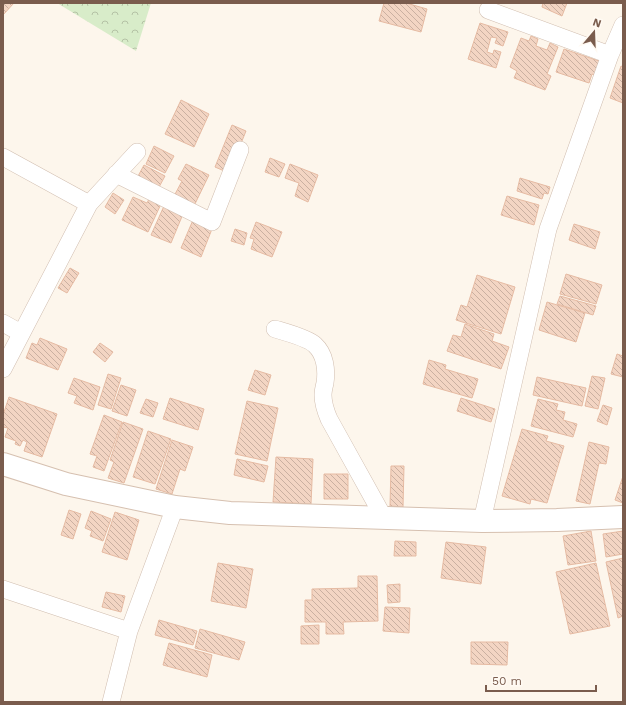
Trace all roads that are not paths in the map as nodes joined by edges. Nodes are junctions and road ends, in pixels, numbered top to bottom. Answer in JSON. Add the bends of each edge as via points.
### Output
{"nodes":[{"id":1,"x":488,"y":10,"type":"dead end"},
{"id":2,"x":623,"y":25,"type":"edge"},
{"id":3,"x":610,"y":55,"type":"junction"},
{"id":4,"x":240,"y":150,"type":"dead end"},
{"id":5,"x":137,"y":152,"type":"dead end"},
{"id":6,"x":3,"y":157,"type":"edge"},
{"id":7,"x":116,"y":174,"type":"junction"},
{"id":8,"x":89,"y":204,"type":"junction"},
{"id":9,"x":3,"y":323,"type":"edge"},
{"id":10,"x":274,"y":329,"type":"dead end"},
{"id":11,"x":21,"y":333,"type":"junction"},
{"id":12,"x":3,"y":369,"type":"edge"},
{"id":13,"x":3,"y":464,"type":"edge"},
{"id":14,"x":175,"y":507,"type":"junction"},
{"id":15,"x":623,"y":517,"type":"edge"},
{"id":16,"x":384,"y":518,"type":"junction"},
{"id":17,"x":482,"y":521,"type":"junction"},
{"id":18,"x":3,"y":589,"type":"edge"},
{"id":19,"x":129,"y":631,"type":"junction"},
{"id":20,"x":111,"y":702,"type":"edge"}],
"edges":[{"from":1,"to":3,"type":"street"},
{"from":2,"to":3,"type":"street"},
{"from":3,"to":17,"type":"street","via":[[548,229]]},
{"from":4,"to":7,"type":"street","via":[[212,222]]},
{"from":5,"to":7,"type":"street"},
{"from":6,"to":8,"type":"street"},
{"from":7,"to":8,"type":"street"},
{"from":8,"to":11,"type":"street"},
{"from":9,"to":11,"type":"street"},
{"from":10,"to":16,"type":"street","via":[[315,344],[324,358],[326,376],[323,394],[329,419]]},
{"from":11,"to":12,"type":"street"},
{"from":13,"to":14,"type":"street","via":[[66,484]]},
{"from":14,"to":16,"type":"street","via":[[230,513]]},
{"from":14,"to":19,"type":"street"},
{"from":15,"to":17,"type":"street"},
{"from":16,"to":17,"type":"street"},
{"from":18,"to":19,"type":"street"},
{"from":19,"to":20,"type":"street"}]}
